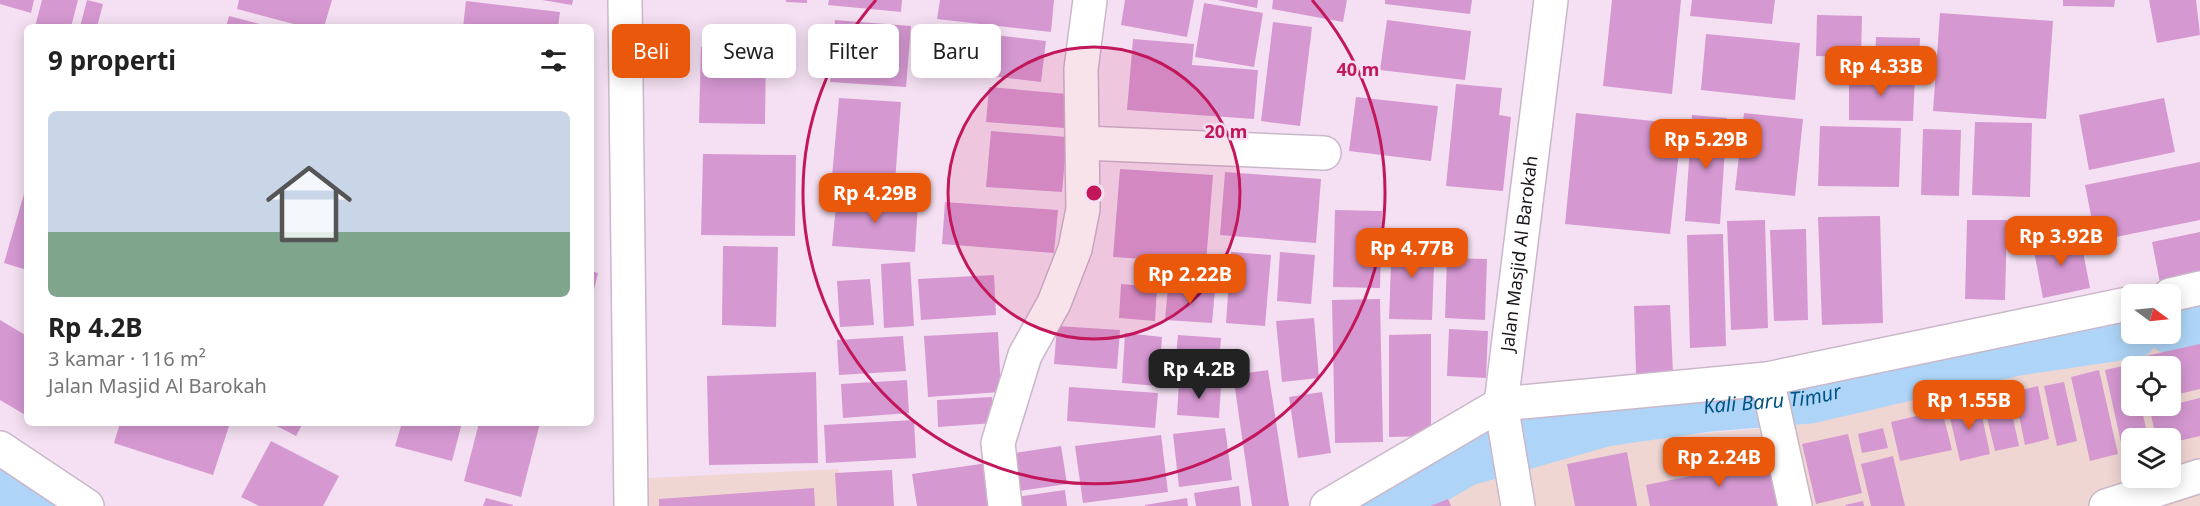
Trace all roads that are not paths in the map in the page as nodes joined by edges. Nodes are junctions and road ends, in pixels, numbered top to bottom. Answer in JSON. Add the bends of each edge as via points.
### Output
{"nodes":[{"id":1,"x":625,"y":0,"type":"edge"},
{"id":2,"x":1090,"y":0,"type":"edge"},
{"id":3,"x":1551,"y":0,"type":"edge"},
{"id":4,"x":1083,"y":143,"type":"junction"},
{"id":5,"x":1324,"y":153,"type":"dead end"},
{"id":6,"x":2200,"y":288,"type":"edge"},
{"id":7,"x":2181,"y":292,"type":"edge"},
{"id":8,"x":2121,"y":306,"type":"edge"},
{"id":9,"x":1771,"y":395,"type":"junction"},
{"id":10,"x":1502,"y":414,"type":"junction"},
{"id":11,"x":0,"y":448,"type":"edge"},
{"id":12,"x":2200,"y":476,"type":"edge"},
{"id":13,"x":49,"y":499,"type":"edge"},
{"id":14,"x":87,"y":506,"type":"edge"},
{"id":15,"x":631,"y":506,"type":"edge"},
{"id":16,"x":1005,"y":506,"type":"edge"},
{"id":17,"x":1327,"y":506,"type":"edge"},
{"id":18,"x":1518,"y":506,"type":"edge"},
{"id":19,"x":1795,"y":506,"type":"edge"},
{"id":20,"x":2106,"y":506,"type":"edge"}],
"edges":[{"from":1,"to":15,"type":"main road"},
{"from":2,"to":4,"type":"main road","via":[[1081,69]]},
{"from":3,"to":10,"type":"main road","name":"Jalan Masjid Al Barokah"},
{"from":4,"to":5,"type":"main road"},
{"from":4,"to":16,"type":"main road","via":[[1083,209],[1075,249],[1054,303],[1025,355],[998,443]]},
{"from":6,"to":7,"type":"main road"},
{"from":8,"to":9,"type":"main road"},
{"from":9,"to":10,"type":"main road"},
{"from":9,"to":19,"type":"main road"},
{"from":10,"to":17,"type":"main road"},
{"from":10,"to":18,"type":"main road","name":"Jalan Masjid Al Barokah"},
{"from":11,"to":13,"type":"main road"},
{"from":12,"to":20,"type":"main road"},
{"from":13,"to":14,"type":"main road"}]}
